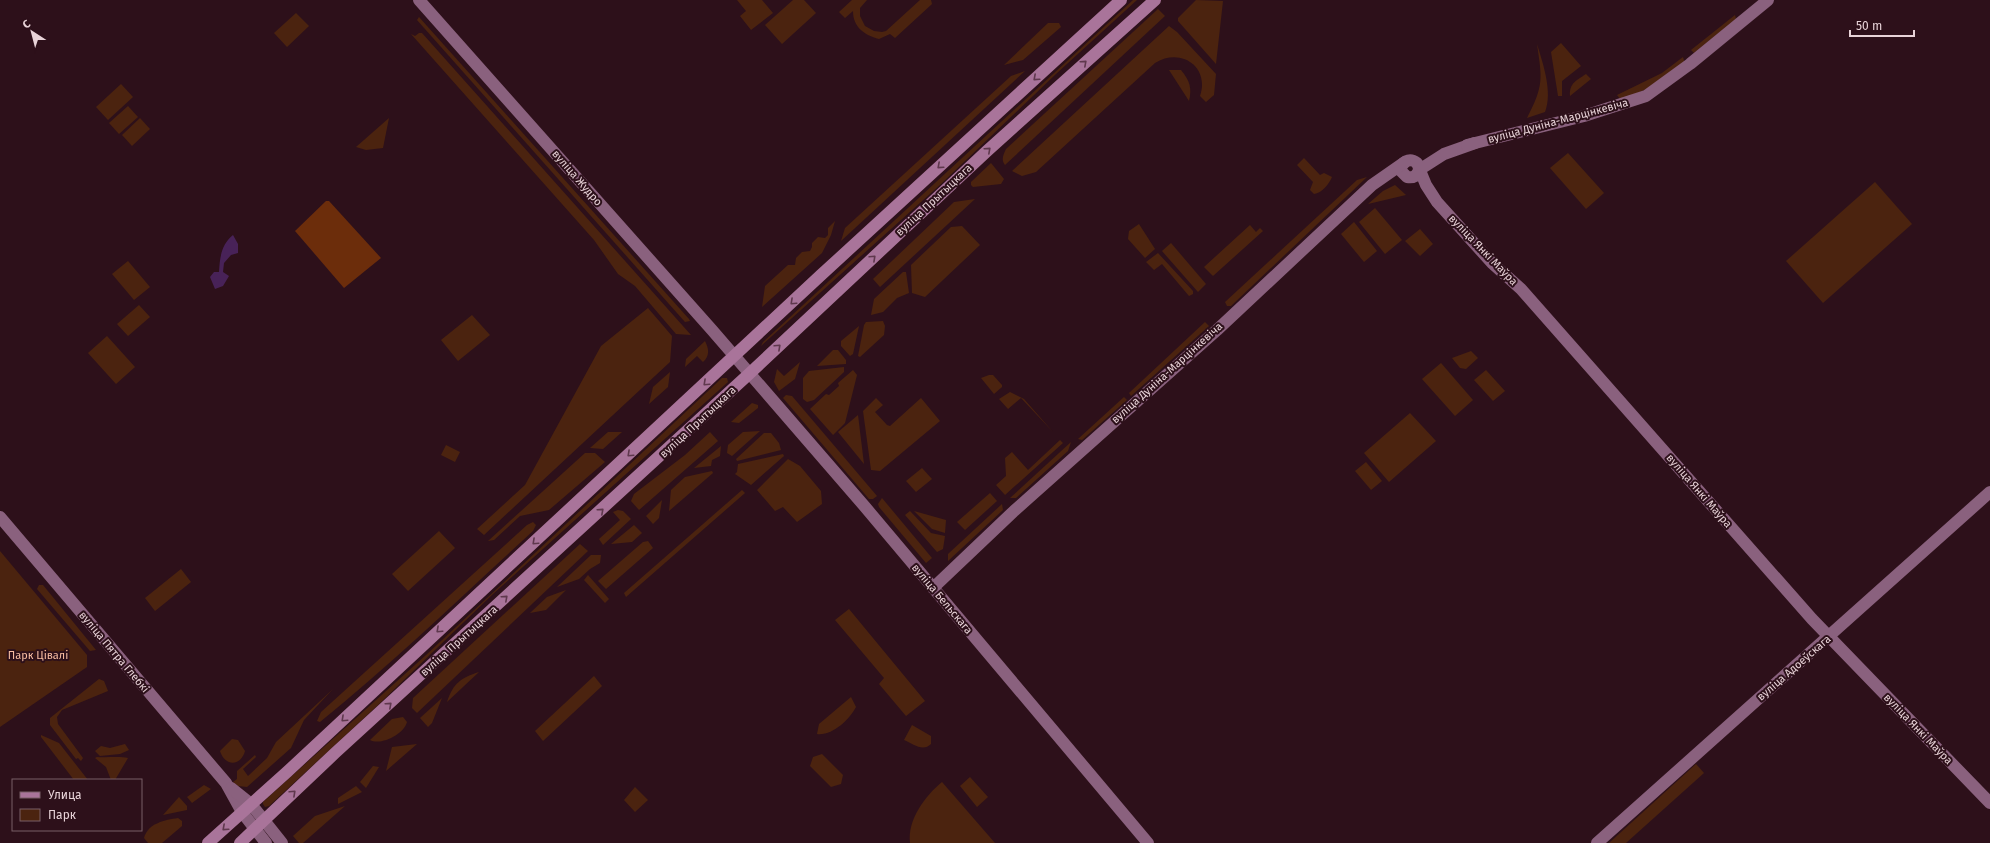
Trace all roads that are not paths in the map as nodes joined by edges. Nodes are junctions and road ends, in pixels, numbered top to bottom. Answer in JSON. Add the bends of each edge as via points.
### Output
{"nodes":[{"id":1,"x":418,"y":0,"type":"edge"},
{"id":2,"x":1121,"y":0,"type":"edge"},
{"id":3,"x":1155,"y":0,"type":"edge"},
{"id":4,"x":1768,"y":0,"type":"edge"},
{"id":5,"x":1475,"y":143,"type":"junction"},
{"id":6,"x":1408,"y":161,"type":"junction"},
{"id":7,"x":1419,"y":170,"type":"junction"},
{"id":8,"x":1407,"y":177,"type":"junction"},
{"id":9,"x":1372,"y":185,"type":"junction"},
{"id":10,"x":1437,"y":202,"type":"junction"},
{"id":11,"x":735,"y":357,"type":"junction"},
{"id":12,"x":749,"y":374,"type":"junction"},
{"id":13,"x":1990,"y":492,"type":"edge"},
{"id":14,"x":0,"y":517,"type":"edge"},
{"id":15,"x":933,"y":588,"type":"junction"},
{"id":16,"x":1829,"y":637,"type":"junction"},
{"id":17,"x":228,"y":786,"type":"junction"},
{"id":18,"x":1990,"y":803,"type":"edge"},
{"id":19,"x":252,"y":804,"type":"junction"},
{"id":20,"x":242,"y":812,"type":"junction"},
{"id":21,"x":264,"y":819,"type":"junction"},
{"id":22,"x":255,"y":829,"type":"junction"},
{"id":23,"x":208,"y":843,"type":"edge"},
{"id":24,"x":240,"y":843,"type":"edge"},
{"id":25,"x":266,"y":843,"type":"edge"},
{"id":26,"x":282,"y":843,"type":"edge"},
{"id":27,"x":1148,"y":843,"type":"edge"},
{"id":28,"x":1598,"y":843,"type":"edge"}],
"edges":[{"from":1,"to":11,"type":"main road","name":"вуліца Жудро"},
{"from":2,"to":11,"type":"main road","name":"вуліца Прытыцкага","one_way":true},
{"from":12,"to":3,"type":"main road","name":"вуліца Прытыцкага","one_way":true,"via":[[987,151]]},
{"from":4,"to":5,"type":"main road","name":"вуліца Дуніна-Марцінкевіча","via":[[1690,64],[1646,96],[1584,116]]},
{"from":5,"to":6,"type":"main road","name":"вуліца Дуніна-Марцінкевіча"},
{"from":5,"to":7,"type":"main road","via":[[1444,154]]},
{"from":6,"to":7,"type":"main road","via":[[1417,163]]},
{"from":6,"to":8,"type":"main road","via":[[1402,166],[1401,171]]},
{"from":6,"to":9,"type":"main road","name":"вуліца Дуніна-Марцінкевіча"},
{"from":7,"to":8,"type":"main road","via":[[1415,176]]},
{"from":7,"to":10,"type":"main road","name":"вуліца Янкі Маўра"},
{"from":8,"to":9,"type":"main road","via":[[1396,176]]},
{"from":8,"to":10,"type":"main road"},
{"from":9,"to":15,"type":"main road","name":"вуліца Дуніна-Марцінкевіча"},
{"from":10,"to":16,"type":"main road","name":"вуліца Янкі Маўра","via":[[1492,263],[1521,289]]},
{"from":11,"to":12,"type":"main road","name":"вуліца Бельскага"},
{"from":11,"to":19,"type":"main road","name":"вуліца Прытыцкага","one_way":true},
{"from":12,"to":15,"type":"main road","name":"вуліца Бельскага"},
{"from":21,"to":12,"type":"main road","name":"вуліца Прытыцкага","one_way":true},
{"from":13,"to":16,"type":"main road","name":"вуліца Адоеўскага"},
{"from":14,"to":17,"type":"main road","name":"вуліца Пятра Глебкі"},
{"from":15,"to":27,"type":"main road","name":"вуліца Бельскага"},
{"from":16,"to":18,"type":"main road","name":"вуліца Янкі Маўра"},
{"from":16,"to":28,"type":"main road","name":"вуліца Адоеўскага"},
{"from":17,"to":19,"type":"main road"},
{"from":17,"to":20,"type":"main road"},
{"from":19,"to":20,"type":"main road","name":"вуліца Прытыцкага"},
{"from":19,"to":21,"type":"main road"},
{"from":20,"to":22,"type":"main road"},
{"from":20,"to":23,"type":"main road","name":"вуліца Прытыцкага","one_way":true},
{"from":21,"to":22,"type":"main road","name":"вуліца Прытыцкага"},
{"from":21,"to":26,"type":"main road"},
{"from":22,"to":24,"type":"main road","name":"вуліца Прытыцкага"},
{"from":22,"to":25,"type":"main road"}]}
